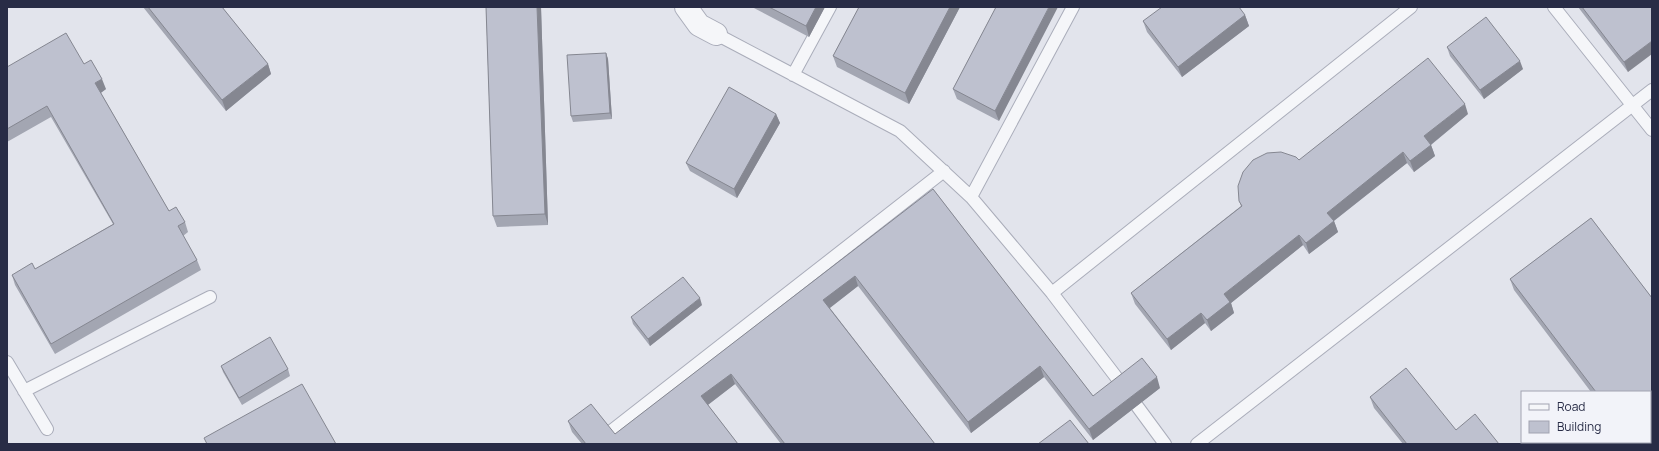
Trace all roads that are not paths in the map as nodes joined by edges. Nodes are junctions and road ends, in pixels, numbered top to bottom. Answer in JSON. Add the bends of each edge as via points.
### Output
{"nodes":[{"id":1,"x":686,"y":7,"type":"edge"},
{"id":2,"x":830,"y":7,"type":"edge"},
{"id":3,"x":1073,"y":7,"type":"edge"},
{"id":4,"x":1411,"y":7,"type":"edge"},
{"id":5,"x":1554,"y":7,"type":"edge"},
{"id":6,"x":716,"y":34,"type":"joint"},
{"id":7,"x":794,"y":75,"type":"junction"},
{"id":8,"x":1652,"y":90,"type":"edge"},
{"id":9,"x":1632,"y":106,"type":"junction"},
{"id":10,"x":1652,"y":130,"type":"edge"},
{"id":11,"x":944,"y":171,"type":"junction"},
{"id":12,"x":971,"y":197,"type":"junction"},
{"id":13,"x":1052,"y":292,"type":"junction"},
{"id":14,"x":210,"y":297,"type":"dead end"},
{"id":15,"x":7,"y":362,"type":"edge"},
{"id":16,"x":1123,"y":386,"type":"edge"},
{"id":17,"x":24,"y":391,"type":"junction"},
{"id":18,"x":1137,"y":406,"type":"edge"},
{"id":19,"x":46,"y":429,"type":"dead end"},
{"id":20,"x":610,"y":432,"type":"edge"},
{"id":21,"x":1165,"y":444,"type":"edge"},
{"id":22,"x":1197,"y":444,"type":"edge"}],
"edges":[{"from":1,"to":6,"type":"street","via":[[699,25]]},
{"from":2,"to":7,"type":"lane"},
{"from":3,"to":12,"type":"lane"},
{"from":4,"to":13,"type":"lane"},
{"from":5,"to":9,"type":"lane"},
{"from":6,"to":7,"type":"lane"},
{"from":7,"to":11,"type":"lane","via":[[900,131]]},
{"from":8,"to":9,"type":"lane"},
{"from":9,"to":10,"type":"lane"},
{"from":9,"to":22,"type":"lane"},
{"from":11,"to":12,"type":"lane"},
{"from":11,"to":20,"type":"lane"},
{"from":12,"to":13,"type":"lane"},
{"from":13,"to":16,"type":"lane"},
{"from":14,"to":17,"type":"lane"},
{"from":15,"to":17,"type":"lane"},
{"from":17,"to":19,"type":"lane"},
{"from":18,"to":21,"type":"lane"}]}
